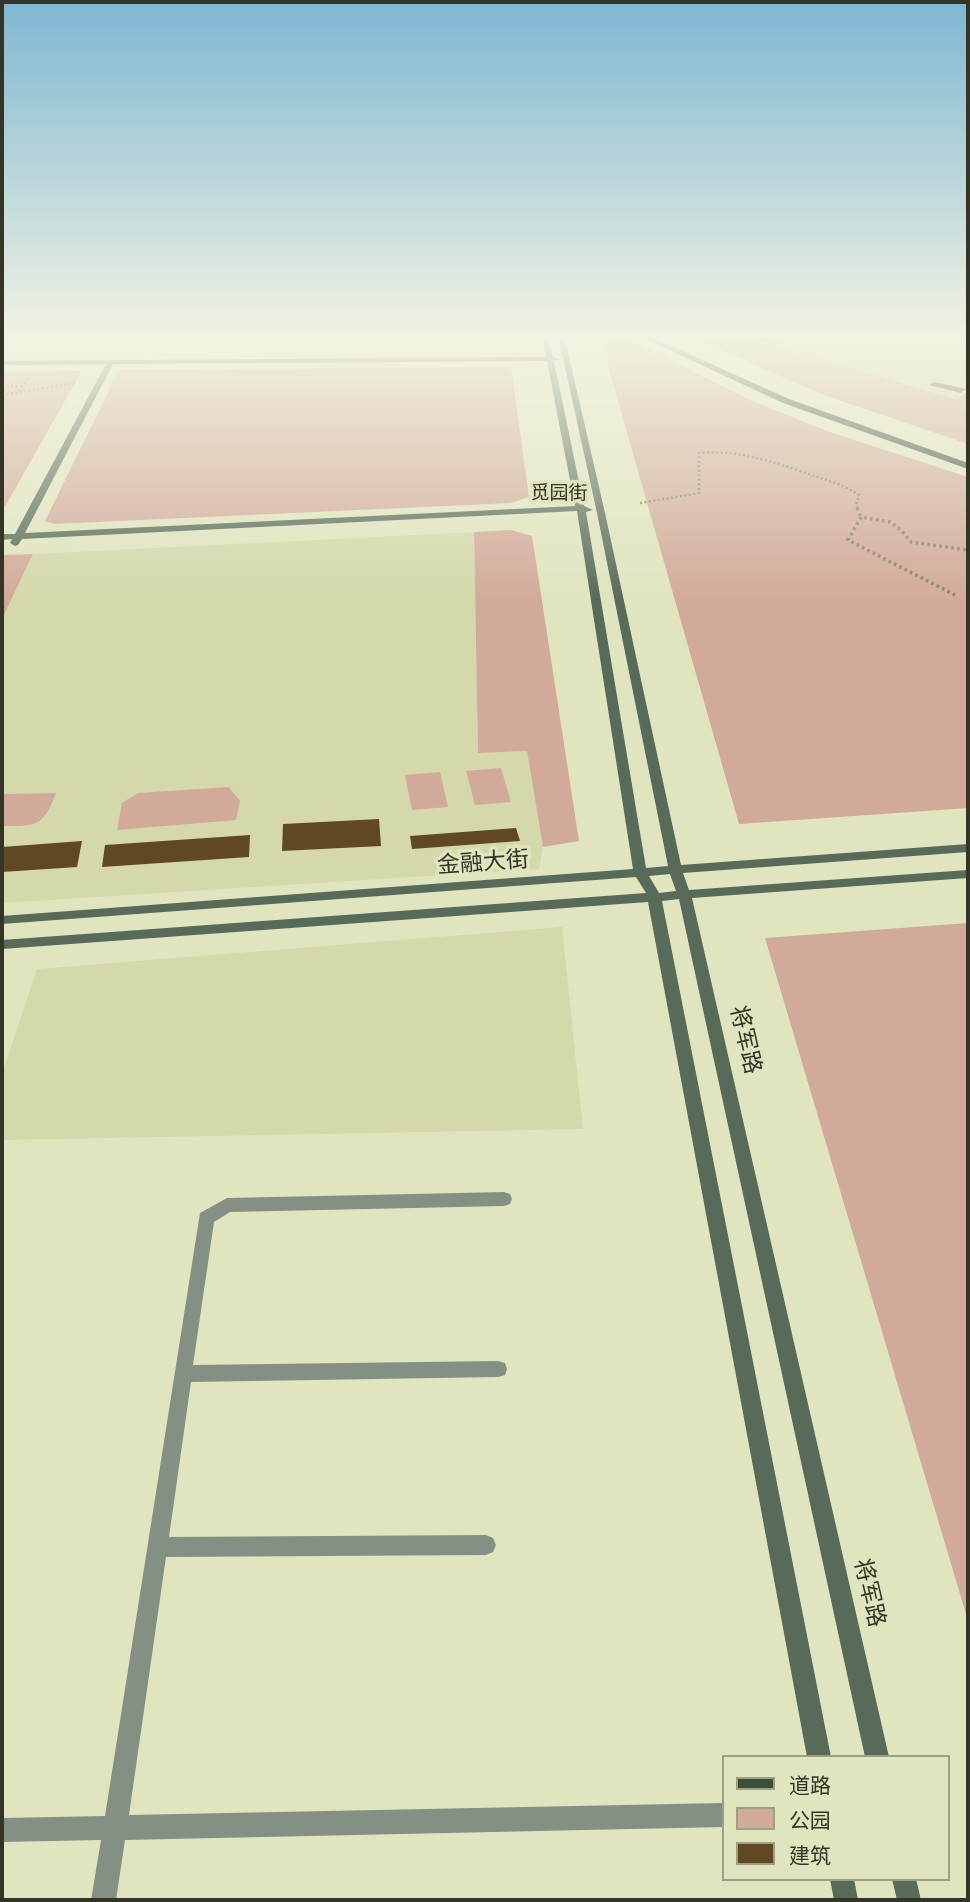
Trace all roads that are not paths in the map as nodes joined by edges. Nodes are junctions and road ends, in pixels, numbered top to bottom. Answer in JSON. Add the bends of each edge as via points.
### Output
{"nodes":[{"id":1,"x":78,"y":424,"type":"edge"},
{"id":2,"x":563,"y":424,"type":"edge"},
{"id":3,"x":581,"y":424,"type":"edge"},
{"id":4,"x":850,"y":424,"type":"edge"},
{"id":5,"x":872,"y":424,"type":"edge"},
{"id":6,"x":968,"y":458,"type":"edge"},
{"id":7,"x":968,"y":466,"type":"edge"},
{"id":8,"x":581,"y":512,"type":"junction"},
{"id":9,"x":601,"y":513,"type":"junction"},
{"id":10,"x":2,"y":537,"type":"edge"},
{"id":11,"x":17,"y":539,"type":"junction"},
{"id":12,"x":2,"y":543,"type":"edge"},
{"id":13,"x":968,"y":848,"type":"edge"},
{"id":14,"x":676,"y":870,"type":"junction"},
{"id":15,"x":640,"y":872,"type":"junction"},
{"id":16,"x":968,"y":874,"type":"edge"},
{"id":17,"x":684,"y":894,"type":"junction"},
{"id":18,"x":654,"y":896,"type":"junction"},
{"id":19,"x":2,"y":920,"type":"edge"},
{"id":20,"x":2,"y":944,"type":"edge"},
{"id":21,"x":504,"y":1199,"type":"dead end"},
{"id":22,"x":498,"y":1369,"type":"dead end"},
{"id":23,"x":183,"y":1374,"type":"junction"},
{"id":24,"x":486,"y":1545,"type":"dead end"},
{"id":25,"x":158,"y":1547,"type":"junction"},
{"id":26,"x":819,"y":1755,"type":"edge"},
{"id":27,"x":877,"y":1755,"type":"edge"},
{"id":28,"x":722,"y":1815,"type":"edge"},
{"id":29,"x":116,"y":1828,"type":"junction"},
{"id":30,"x":2,"y":1830,"type":"edge"},
{"id":31,"x":842,"y":1881,"type":"edge"},
{"id":32,"x":904,"y":1881,"type":"edge"},
{"id":33,"x":104,"y":1900,"type":"edge"},
{"id":34,"x":846,"y":1900,"type":"edge"},
{"id":35,"x":909,"y":1900,"type":"edge"}],
"edges":[{"from":1,"to":11,"type":"main road"},
{"from":2,"to":8,"type":"main road"},
{"from":3,"to":9,"type":"main road","name":"将军路"},
{"from":4,"to":7,"type":"main road"},
{"from":5,"to":6,"type":"main road"},
{"from":8,"to":9,"type":"main road","name":"觅园街"},
{"from":8,"to":11,"type":"main road","name":"觅园街"},
{"from":8,"to":15,"type":"main road"},
{"from":9,"to":14,"type":"main road","name":"将军路"},
{"from":10,"to":11,"type":"main road","name":"觅园街"},
{"from":11,"to":12,"type":"main road","name":"觅园街"},
{"from":13,"to":14,"type":"main road","name":"金融大街"},
{"from":14,"to":15,"type":"main road","name":"金融大街"},
{"from":14,"to":17,"type":"main road","name":"将军路"},
{"from":15,"to":18,"type":"main road"},
{"from":15,"to":19,"type":"main road","name":"金融大街"},
{"from":16,"to":17,"type":"main road","name":"金融大街"},
{"from":17,"to":18,"type":"main road","name":"金融大街"},
{"from":17,"to":27,"type":"main road","name":"将军路"},
{"from":18,"to":20,"type":"main road","name":"金融大街"},
{"from":18,"to":26,"type":"main road"},
{"from":21,"to":23,"type":"street","via":[[227,1205],[206,1218]]},
{"from":22,"to":23,"type":"street"},
{"from":23,"to":25,"type":"street"},
{"from":24,"to":25,"type":"street"},
{"from":25,"to":29,"type":"street"},
{"from":28,"to":29,"type":"street"},
{"from":29,"to":30,"type":"street"},
{"from":29,"to":33,"type":"street"},
{"from":31,"to":34,"type":"main road"},
{"from":32,"to":35,"type":"main road"}]}
